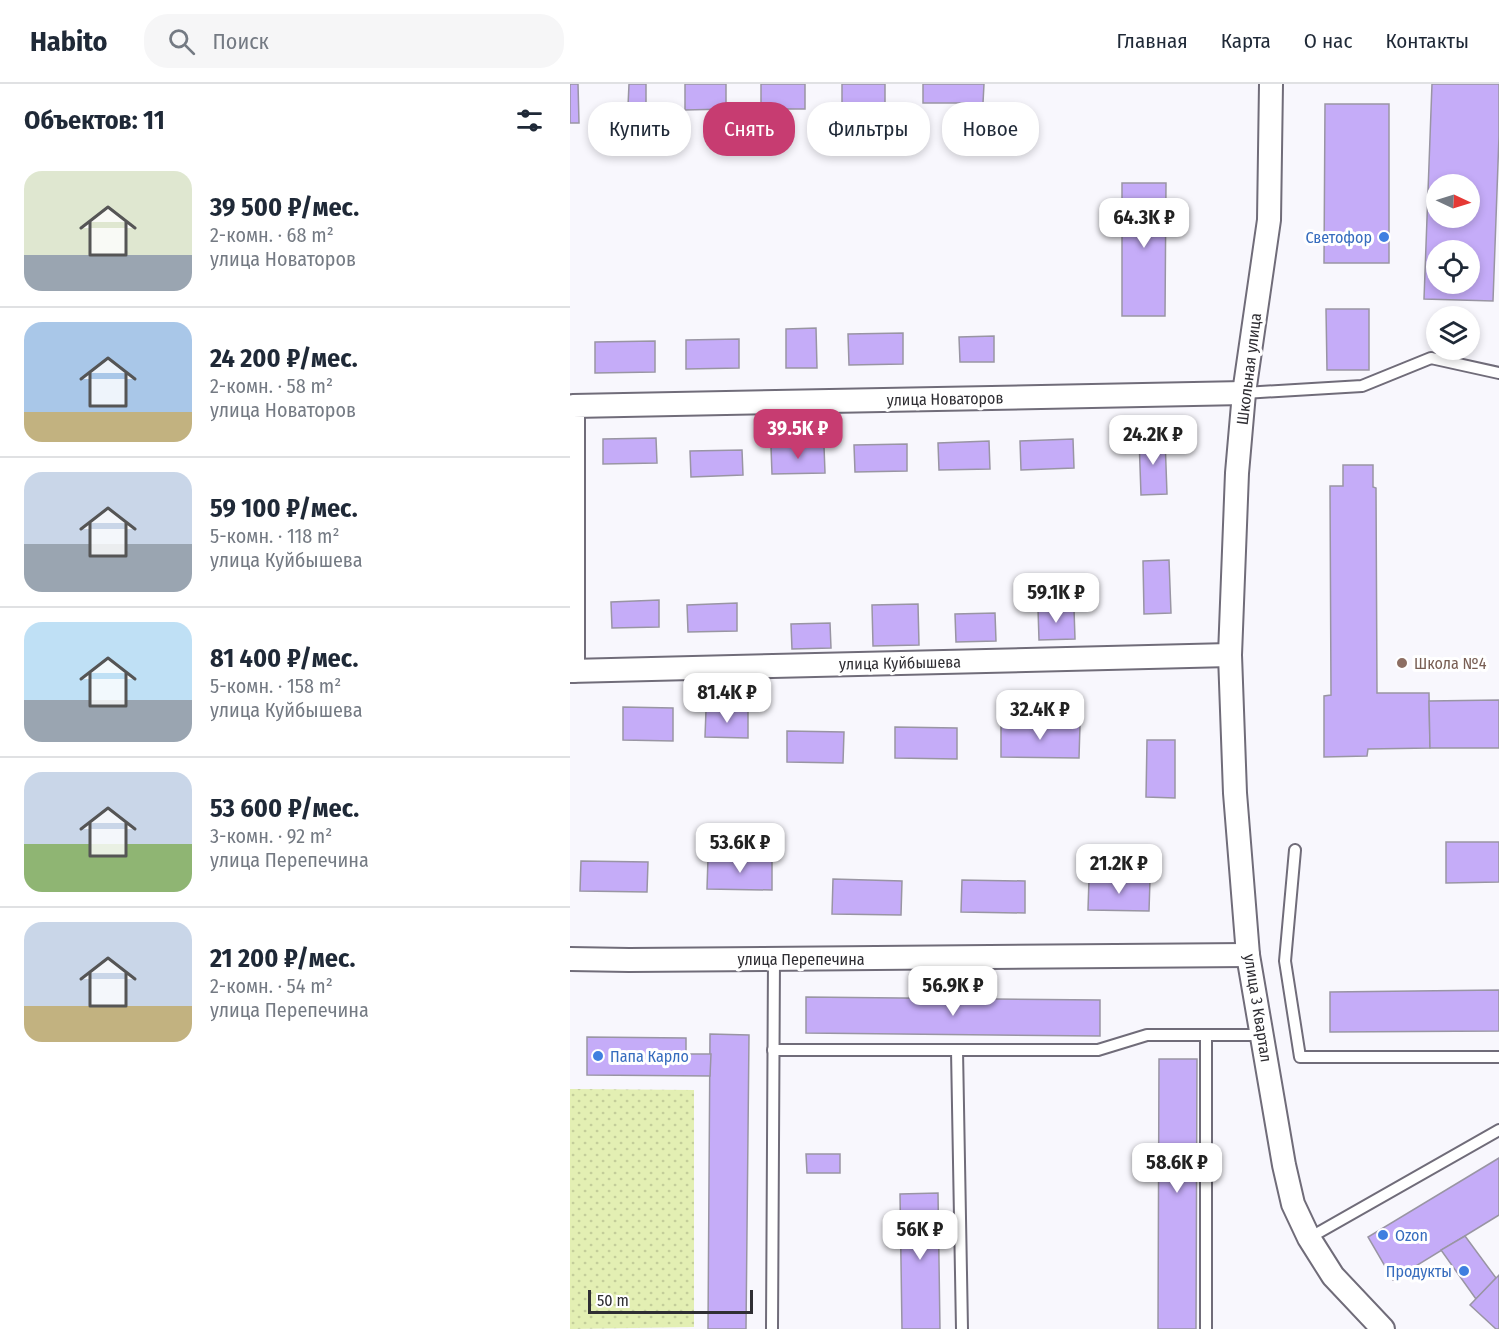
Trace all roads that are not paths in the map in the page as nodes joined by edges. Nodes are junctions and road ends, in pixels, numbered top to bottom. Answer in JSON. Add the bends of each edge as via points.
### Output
{"nodes":[{"id":1,"x":1271,"y":84,"type":"edge"},
{"id":2,"x":1499,"y":374,"type":"edge"},
{"id":3,"x":1244,"y":393,"type":"junction"},
{"id":4,"x":1230,"y":655,"type":"junction"},
{"id":5,"x":572,"y":671,"type":"edge"},
{"id":6,"x":1295,"y":850,"type":"dead end"},
{"id":7,"x":1248,"y":955,"type":"junction"},
{"id":8,"x":570,"y":959,"type":"edge"},
{"id":9,"x":774,"y":959,"type":"junction"},
{"id":10,"x":1206,"y":1035,"type":"junction"},
{"id":11,"x":1262,"y":1035,"type":"junction"},
{"id":12,"x":773,"y":1050,"type":"junction"},
{"id":13,"x":957,"y":1050,"type":"junction"},
{"id":14,"x":1499,"y":1057,"type":"edge"},
{"id":15,"x":1499,"y":1130,"type":"edge"},
{"id":16,"x":1309,"y":1238,"type":"junction"},
{"id":17,"x":772,"y":1329,"type":"edge"},
{"id":18,"x":962,"y":1329,"type":"edge"},
{"id":19,"x":1206,"y":1329,"type":"edge"},
{"id":20,"x":1383,"y":1329,"type":"edge"}],
"edges":[{"from":1,"to":3,"type":"street","name":"Школьная улица","via":[[1269,220]]},
{"from":2,"to":3,"type":"lane","via":[[1431,358],[1362,386]]},
{"from":3,"to":4,"type":"street","name":"Школьная улица"},
{"from":3,"to":5,"type":"street","name":"улица Новаторов","via":[[573,406]]},
{"from":4,"to":5,"type":"street","name":"улица Куйбышева"},
{"from":4,"to":7,"type":"street","name":"улица 3 Квартал","via":[[1235,793]]},
{"from":6,"to":14,"type":"lane","via":[[1285,961],[1300,1057]]},
{"from":7,"to":9,"type":"street","name":"улица Перепечина"},
{"from":7,"to":11,"type":"street","name":"улица 3 Квартал"},
{"from":8,"to":9,"type":"street","name":"улица Перепечина"},
{"from":9,"to":12,"type":"lane"},
{"from":10,"to":11,"type":"lane"},
{"from":10,"to":13,"type":"lane","via":[[1147,1035],[1098,1050]]},
{"from":10,"to":19,"type":"lane"},
{"from":11,"to":16,"type":"street","name":"улица 3 Квартал","via":[[1293,1204]]},
{"from":12,"to":13,"type":"lane"},
{"from":12,"to":17,"type":"lane"},
{"from":13,"to":18,"type":"lane"},
{"from":15,"to":16,"type":"lane"},
{"from":16,"to":20,"type":"street","name":"улица 3 Квартал","via":[[1333,1276]]}]}
